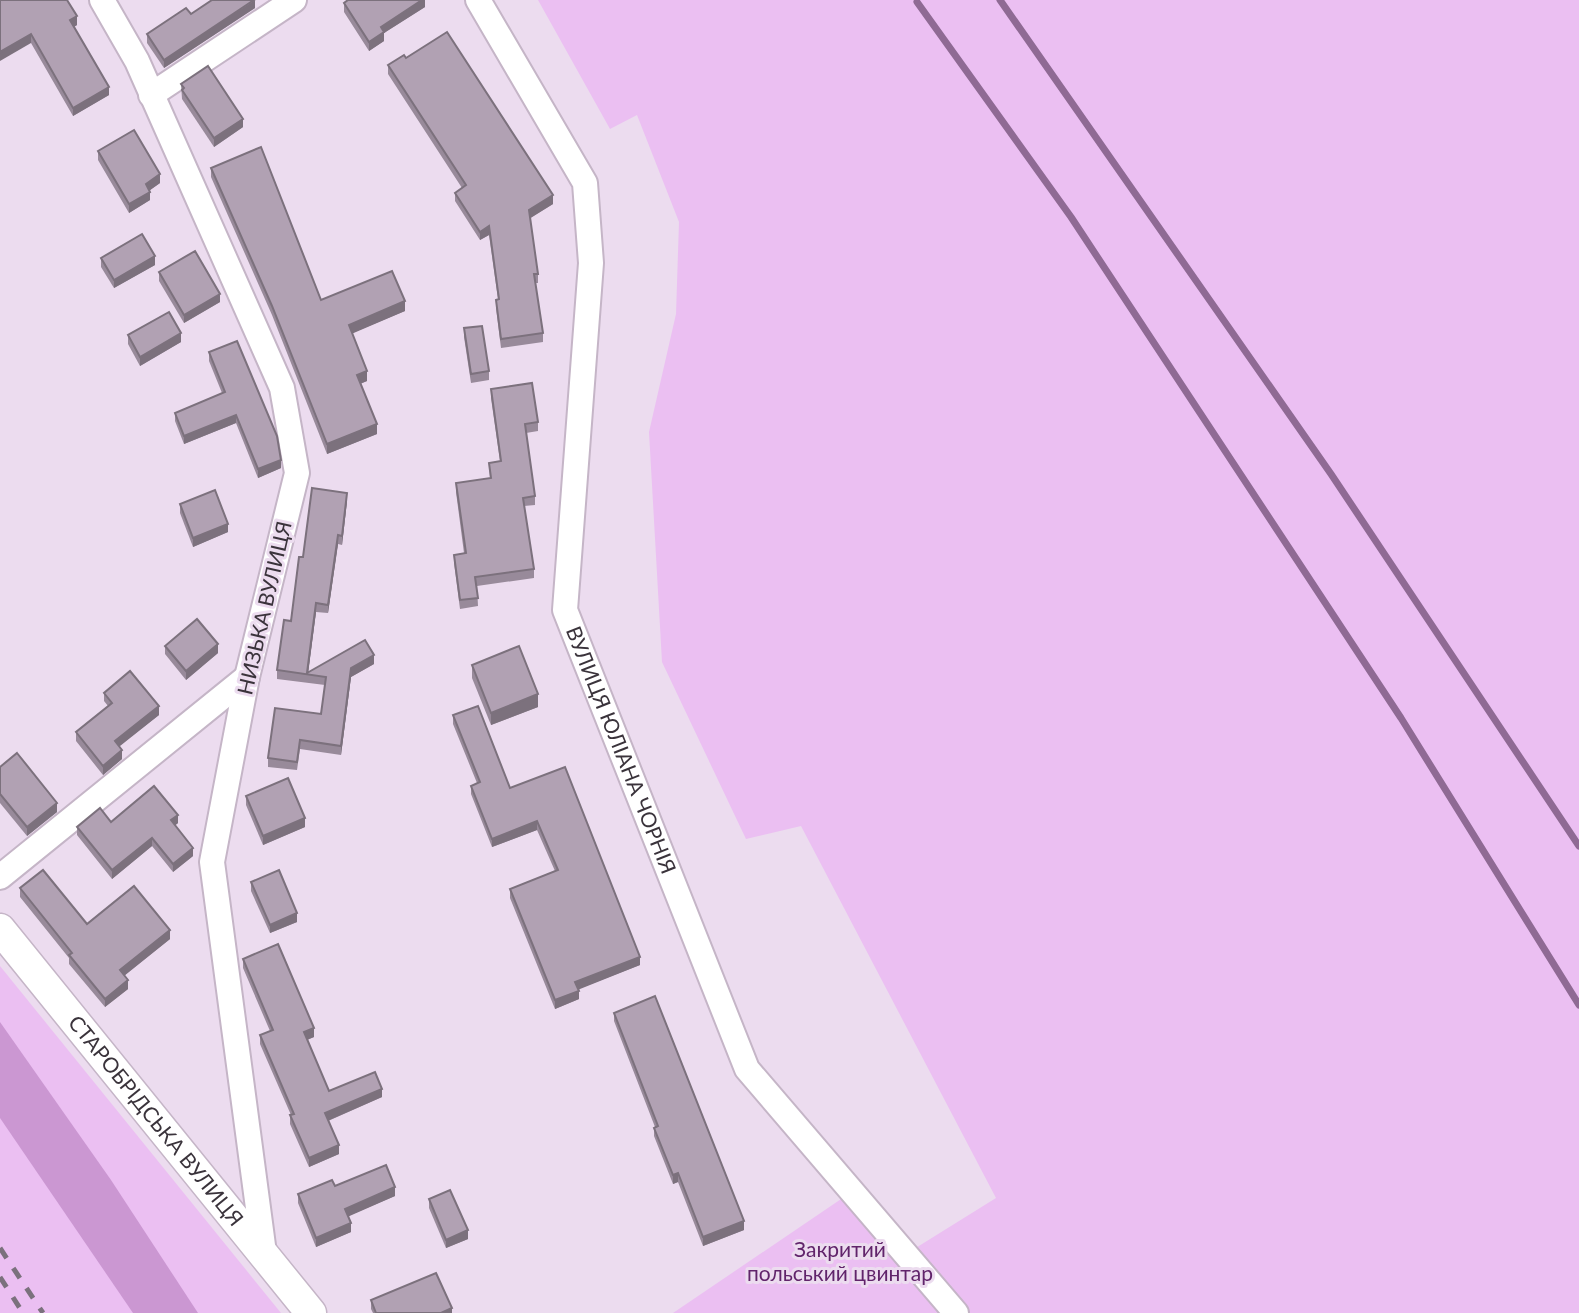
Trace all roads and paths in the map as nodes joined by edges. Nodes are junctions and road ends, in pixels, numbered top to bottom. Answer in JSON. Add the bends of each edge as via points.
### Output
{"nodes":[{"id":1,"x":102,"y":0,"type":"edge"},
{"id":2,"x":294,"y":0,"type":"edge"},
{"id":3,"x":478,"y":0,"type":"edge"},
{"id":4,"x":151,"y":95,"type":"junction"},
{"id":5,"x":247,"y":677,"type":"junction"},
{"id":6,"x":0,"y":877,"type":"edge"},
{"id":7,"x":0,"y":929,"type":"edge"},
{"id":8,"x":264,"y":1253,"type":"junction"},
{"id":9,"x":311,"y":1313,"type":"edge"},
{"id":10,"x":956,"y":1313,"type":"edge"}],
"edges":[{"from":1,"to":4,"type":"street","name":"НИЗЬКА ВУЛИЦЯ"},
{"from":2,"to":4,"type":"street"},
{"from":3,"to":10,"type":"street","name":"ВУЛИЦЯ ЮЛІАНА ЧОРНІЯ","via":[[585,183],[591,263],[565,610],[747,1069]]},
{"from":4,"to":5,"type":"street","name":"НИЗЬКА ВУЛИЦЯ","via":[[282,388],[297,473]]},
{"from":5,"to":6,"type":"street"},
{"from":5,"to":8,"type":"street","name":"НИЗЬКА ВУЛИЦЯ","via":[[212,862]]},
{"from":7,"to":8,"type":"street","name":"СТАРОБРІДСЬКА ВУЛИЦЯ"},
{"from":8,"to":9,"type":"street","name":"СТАРОБРІДСЬКА ВУЛИЦЯ"}]}
